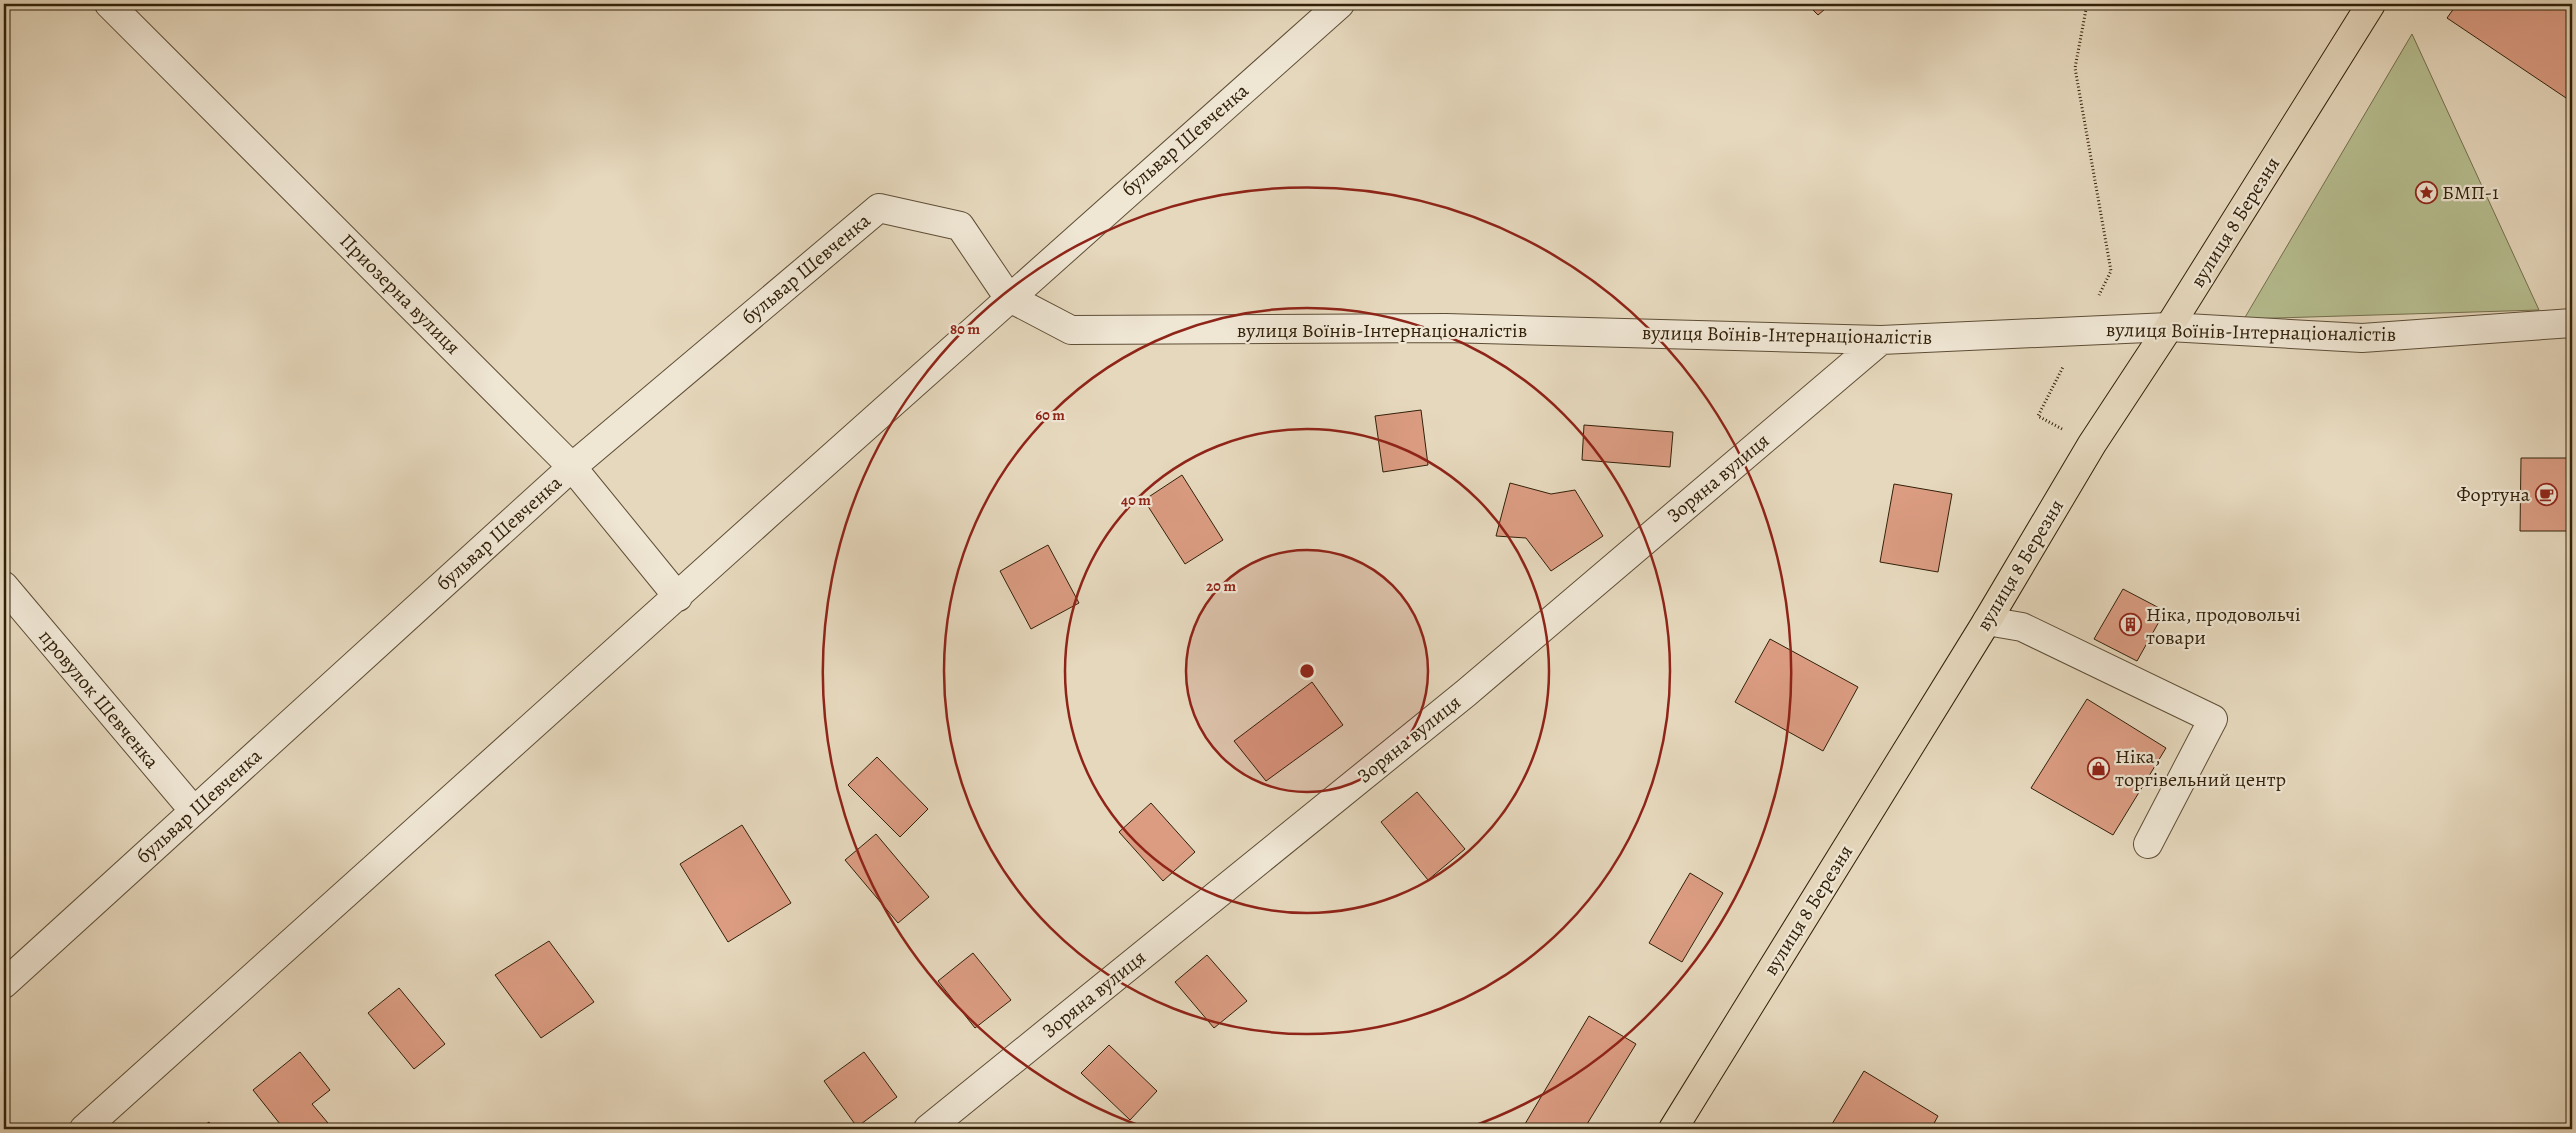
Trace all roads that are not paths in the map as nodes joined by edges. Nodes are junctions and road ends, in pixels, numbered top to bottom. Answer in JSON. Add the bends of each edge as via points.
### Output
{"nodes":[{"id":1,"x":109,"y":4,"type":"edge"},
{"id":2,"x":1340,"y":4,"type":"edge"},
{"id":3,"x":2371,"y":4,"type":"edge"},
{"id":4,"x":1008,"y":297,"type":"junction"},
{"id":5,"x":2572,"y":323,"type":"edge"},
{"id":6,"x":2169,"y":327,"type":"junction"},
{"id":7,"x":1881,"y":340,"type":"junction"},
{"id":8,"x":572,"y":466,"type":"junction"},
{"id":9,"x":4,"y":586,"type":"edge"},
{"id":10,"x":678,"y":597,"type":"junction"},
{"id":11,"x":1987,"y":621,"type":"junction"},
{"id":12,"x":194,"y":811,"type":"junction"},
{"id":13,"x":2148,"y":844,"type":"dead end"},
{"id":14,"x":4,"y":984,"type":"edge"},
{"id":15,"x":84,"y":1129,"type":"edge"},
{"id":16,"x":928,"y":1129,"type":"edge"},
{"id":17,"x":1673,"y":1129,"type":"edge"}],
"edges":[{"from":1,"to":8,"type":"street","name":"Приозерна вулиця"},
{"from":2,"to":4,"type":"street","name":"бульвар Шевченка"},
{"from":3,"to":6,"type":"main road","name":"вулиця 8 Березня"},
{"from":4,"to":7,"type":"street","name":"вулиця Воїнів-Інтернаціоналістів","via":[[1071,330],[1446,328]]},
{"from":4,"to":8,"type":"street","name":"бульвар Шевченка","via":[[960,226],[879,208]]},
{"from":4,"to":10,"type":"street","name":"бульвар Шевченка"},
{"from":5,"to":6,"type":"street","name":"вулиця Воїнів-Інтернаціоналістів","via":[[2362,338]]},
{"from":6,"to":7,"type":"street","name":"вулиця Воїнів-Інтернаціоналістів"},
{"from":6,"to":11,"type":"main road","name":"вулиця 8 Березня","via":[[2092,444]]},
{"from":7,"to":16,"type":"street","name":"Зоряна вулиця","via":[[1466,693]]},
{"from":8,"to":10,"type":"street","name":"Приозерна вулиця"},
{"from":8,"to":12,"type":"street","name":"бульвар Шевченка"},
{"from":9,"to":12,"type":"street","name":"провулок Шевченка"},
{"from":10,"to":15,"type":"street","name":"бульвар Шевченка"},
{"from":11,"to":13,"type":"street","via":[[2022,627],[2213,719]]},
{"from":11,"to":17,"type":"main road","name":"вулиця 8 Березня"},
{"from":12,"to":14,"type":"street","name":"бульвар Шевченка"}]}
